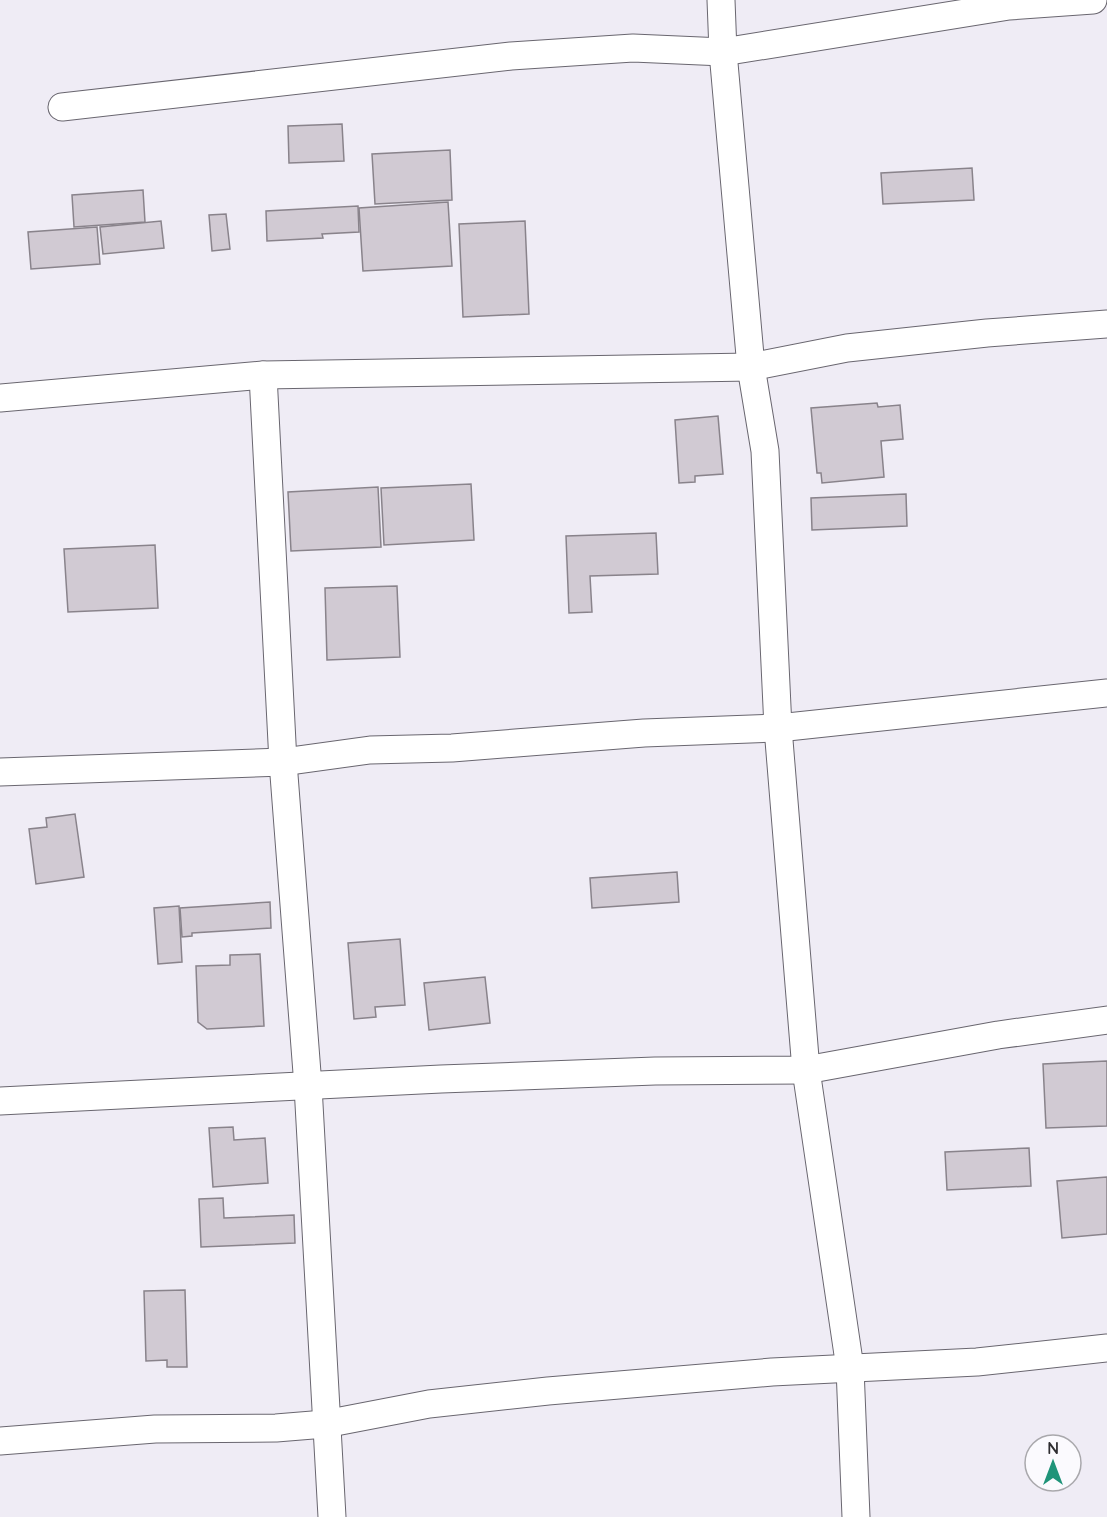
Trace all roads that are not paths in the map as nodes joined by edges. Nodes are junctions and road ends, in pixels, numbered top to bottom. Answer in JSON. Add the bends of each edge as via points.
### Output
{"nodes":[{"id":1,"x":721,"y":0,"type":"edge"},
{"id":2,"x":1093,"y":0,"type":"edge"},
{"id":3,"x":723,"y":52,"type":"junction"},
{"id":4,"x":62,"y":107,"type":"dead end"},
{"id":5,"x":1107,"y":324,"type":"edge"},
{"id":6,"x":752,"y":367,"type":"junction"},
{"id":7,"x":263,"y":375,"type":"junction"},
{"id":8,"x":0,"y":398,"type":"edge"},
{"id":9,"x":1107,"y":693,"type":"edge"},
{"id":10,"x":778,"y":728,"type":"junction"},
{"id":11,"x":283,"y":762,"type":"junction"},
{"id":12,"x":0,"y":772,"type":"edge"},
{"id":13,"x":1107,"y":1020,"type":"edge"},
{"id":14,"x":806,"y":1070,"type":"junction"},
{"id":15,"x":308,"y":1086,"type":"junction"},
{"id":16,"x":0,"y":1101,"type":"edge"},
{"id":17,"x":1107,"y":1348,"type":"edge"},
{"id":18,"x":850,"y":1368,"type":"junction"},
{"id":19,"x":325,"y":1424,"type":"junction"},
{"id":20,"x":0,"y":1441,"type":"edge"},
{"id":21,"x":332,"y":1517,"type":"edge"},
{"id":22,"x":856,"y":1517,"type":"edge"}],
"edges":[{"from":1,"to":3,"type":"street"},
{"from":2,"to":3,"type":"street","via":[[1009,6]]},
{"from":3,"to":4,"type":"street","via":[[633,48],[511,56]]},
{"from":3,"to":6,"type":"street"},
{"from":5,"to":6,"type":"street","via":[[847,348]]},
{"from":6,"to":7,"type":"street"},
{"from":6,"to":10,"type":"street","via":[[765,451]]},
{"from":7,"to":8,"type":"street"},
{"from":7,"to":11,"type":"street"},
{"from":9,"to":10,"type":"street"},
{"from":10,"to":11,"type":"street","via":[[370,750]]},
{"from":10,"to":14,"type":"street"},
{"from":11,"to":12,"type":"street"},
{"from":11,"to":15,"type":"street"},
{"from":13,"to":14,"type":"street","via":[[998,1035]]},
{"from":14,"to":15,"type":"street","via":[[655,1071]]},
{"from":14,"to":18,"type":"street"},
{"from":15,"to":16,"type":"street"},
{"from":15,"to":19,"type":"street"},
{"from":17,"to":18,"type":"street","via":[[977,1362]]},
{"from":18,"to":19,"type":"street","via":[[429,1404]]},
{"from":18,"to":22,"type":"street"},
{"from":19,"to":20,"type":"street","via":[[155,1429]]},
{"from":19,"to":21,"type":"street"}]}
